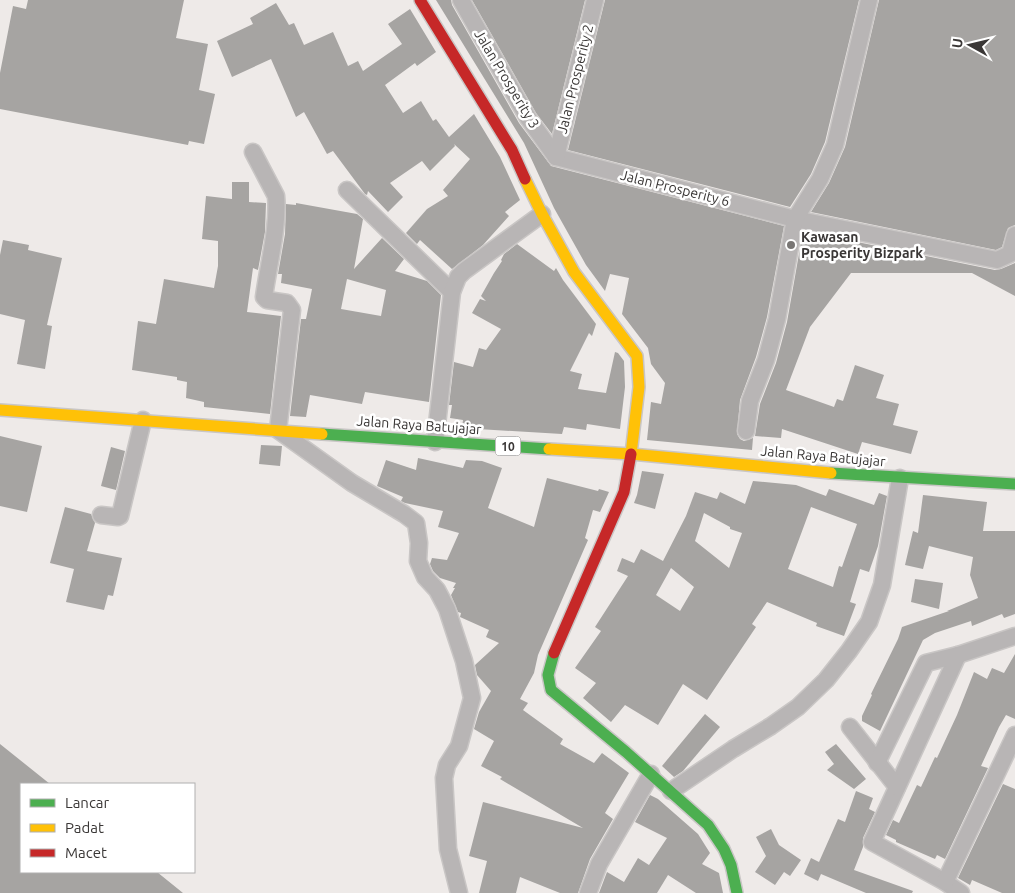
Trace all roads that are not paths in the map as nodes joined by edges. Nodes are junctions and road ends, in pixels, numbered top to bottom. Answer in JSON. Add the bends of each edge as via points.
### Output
{"nodes":[{"id":1,"x":420,"y":0,"type":"edge"},
{"id":2,"x":461,"y":0,"type":"edge"},
{"id":3,"x":595,"y":0,"type":"edge"},
{"id":4,"x":869,"y":0,"type":"edge"},
{"id":5,"x":252,"y":152,"type":"dead end"},
{"id":6,"x":556,"y":157,"type":"junction"},
{"id":7,"x":347,"y":190,"type":"dead end"},
{"id":8,"x":542,"y":214,"type":"junction"},
{"id":9,"x":795,"y":219,"type":"junction"},
{"id":10,"x":1015,"y":235,"type":"edge"},
{"id":11,"x":452,"y":292,"type":"junction"},
{"id":12,"x":0,"y":410,"type":"edge"},
{"id":13,"x":143,"y":420,"type":"junction"},
{"id":14,"x":278,"y":430,"type":"junction"},
{"id":15,"x":746,"y":431,"type":"dead end"},
{"id":16,"x":435,"y":442,"type":"junction"},
{"id":17,"x":631,"y":454,"type":"junction"},
{"id":18,"x":900,"y":478,"type":"junction"},
{"id":19,"x":1015,"y":484,"type":"edge"},
{"id":20,"x":101,"y":515,"type":"dead end"},
{"id":21,"x":1015,"y":636,"type":"edge"},
{"id":22,"x":958,"y":655,"type":"junction"},
{"id":23,"x":850,"y":727,"type":"dead end"},
{"id":24,"x":1015,"y":735,"type":"edge"},
{"id":25,"x":877,"y":763,"type":"junction"},
{"id":26,"x":651,"y":774,"type":"junction"},
{"id":27,"x":896,"y":787,"type":"junction"},
{"id":28,"x":670,"y":791,"type":"junction"},
{"id":29,"x":945,"y":882,"type":"junction"},
{"id":30,"x":460,"y":893,"type":"edge"},
{"id":31,"x":588,"y":893,"type":"edge"},
{"id":32,"x":737,"y":893,"type":"edge"},
{"id":33,"x":961,"y":893,"type":"edge"}],
"edges":[{"from":1,"to":8,"type":"main road","via":[[512,150]]},
{"from":2,"to":6,"type":"street","name":"Jalan Prosperity 3","via":[[528,118]]},
{"from":3,"to":6,"type":"street","name":"Jalan Prosperity 2"},
{"from":4,"to":9,"type":"street","via":[[834,145],[820,179]]},
{"from":5,"to":14,"type":"street","via":[[277,203],[264,297],[287,303],[292,310]]},
{"from":6,"to":9,"type":"street","name":"Jalan Prosperity 6"},
{"from":7,"to":11,"type":"street"},
{"from":8,"to":11,"type":"street","via":[[464,271]]},
{"from":8,"to":17,"type":"main road","via":[[574,272],[637,356],[639,387]]},
{"from":9,"to":10,"type":"street","name":"Jalan Prosperity 6","via":[[997,260],[1010,254]]},
{"from":9,"to":15,"type":"street","via":[[777,319],[750,401]]},
{"from":11,"to":16,"type":"street"},
{"from":12,"to":13,"type":"main road","name":"Jalan Raya Batujajar","number":"10"},
{"from":13,"to":14,"type":"main road","name":"Jalan Raya Batujajar","number":"10"},
{"from":13,"to":20,"type":"street","via":[[120,517]]},
{"from":14,"to":16,"type":"main road","name":"Jalan Raya Batujajar","number":"10"},
{"from":14,"to":30,"type":"street","via":[[352,484],[417,525],[418,562],[447,609],[472,698],[459,746],[444,778],[448,849]]},
{"from":16,"to":17,"type":"main road","name":"Jalan Raya Batujajar","number":"10"},
{"from":17,"to":18,"type":"main road","name":"Jalan Raya Batujajar","number":"10"},
{"from":17,"to":26,"type":"main road","via":[[624,492],[551,660],[548,682],[551,690]]},
{"from":18,"to":19,"type":"main road","name":"Jalan Raya Batujajar","number":"10"},
{"from":18,"to":28,"type":"street","via":[[882,585],[868,622],[848,651],[826,680],[798,707]]},
{"from":21,"to":22,"type":"street"},
{"from":22,"to":25,"type":"street","via":[[924,665]]},
{"from":22,"to":27,"type":"street"},
{"from":23,"to":25,"type":"street"},
{"from":24,"to":29,"type":"street"},
{"from":25,"to":27,"type":"street"},
{"from":26,"to":28,"type":"main road"},
{"from":26,"to":31,"type":"street","via":[[599,864]]},
{"from":27,"to":29,"type":"street","via":[[872,843]]},
{"from":28,"to":32,"type":"main road","via":[[708,825],[717,838],[735,872]]},
{"from":29,"to":33,"type":"street"}]}
